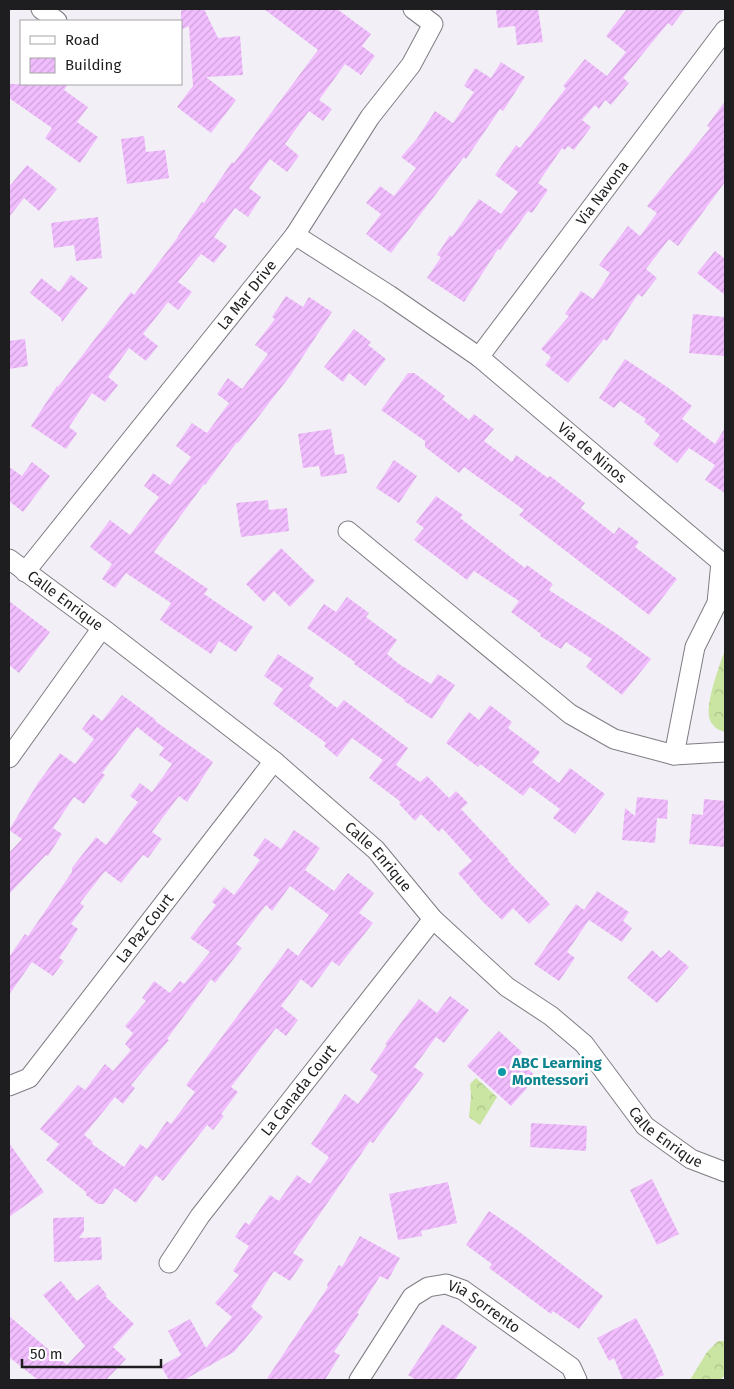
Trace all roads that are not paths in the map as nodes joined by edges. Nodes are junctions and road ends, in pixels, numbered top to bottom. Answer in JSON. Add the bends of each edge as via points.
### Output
{"nodes":[{"id":1,"x":41,"y":9,"type":"edge"},
{"id":2,"x":413,"y":9,"type":"edge"},
{"id":3,"x":56,"y":20,"type":"edge"},
{"id":4,"x":725,"y":30,"type":"edge"},
{"id":5,"x":295,"y":235,"type":"junction"},
{"id":6,"x":479,"y":358,"type":"junction"},
{"id":7,"x":348,"y":531,"type":"dead end"},
{"id":8,"x":9,"y":559,"type":"edge"},
{"id":9,"x":25,"y":572,"type":"junction"},
{"id":10,"x":102,"y":628,"type":"junction"},
{"id":11,"x":725,"y":752,"type":"edge"},
{"id":12,"x":674,"y":754,"type":"junction"},
{"id":13,"x":9,"y":758,"type":"edge"},
{"id":14,"x":274,"y":761,"type":"junction"},
{"id":15,"x":433,"y":919,"type":"junction"},
{"id":16,"x":9,"y":1086,"type":"edge"},
{"id":17,"x":725,"y":1172,"type":"edge"},
{"id":18,"x":168,"y":1263,"type":"dead end"},
{"id":19,"x":360,"y":1380,"type":"edge"},
{"id":20,"x":576,"y":1380,"type":"edge"}],
"edges":[{"from":1,"to":3,"type":"street"},
{"from":2,"to":5,"type":"street","name":"La Mar Drive","via":[[433,24],[411,65],[370,117]]},
{"from":4,"to":6,"type":"street","name":"Via Navona"},
{"from":5,"to":6,"type":"street","name":"Via de Ninos"},
{"from":5,"to":9,"type":"street","name":"La Mar Drive"},
{"from":6,"to":12,"type":"street","name":"Via de Ninos","via":[[721,562],[718,603],[695,647]]},
{"from":7,"to":12,"type":"street","via":[[570,714],[614,739]]},
{"from":8,"to":9,"type":"street","name":"Calle Enrique"},
{"from":9,"to":10,"type":"street","name":"Calle Enrique"},
{"from":10,"to":13,"type":"street"},
{"from":10,"to":14,"type":"street","name":"Calle Enrique"},
{"from":11,"to":12,"type":"street"},
{"from":14,"to":15,"type":"street","name":"Calle Enrique","via":[[376,850]]},
{"from":14,"to":16,"type":"street","name":"La Paz Court","via":[[29,1078]]},
{"from":15,"to":17,"type":"street","name":"Calle Enrique","via":[[507,987],[551,1016],[584,1044],[645,1126],[691,1159]]},
{"from":15,"to":18,"type":"street","name":"La Canada Court","via":[[200,1216]]},
{"from":19,"to":20,"type":"street","name":"Via Sorrento","via":[[412,1297],[428,1287],[446,1284],[463,1290],[570,1368]]}]}
